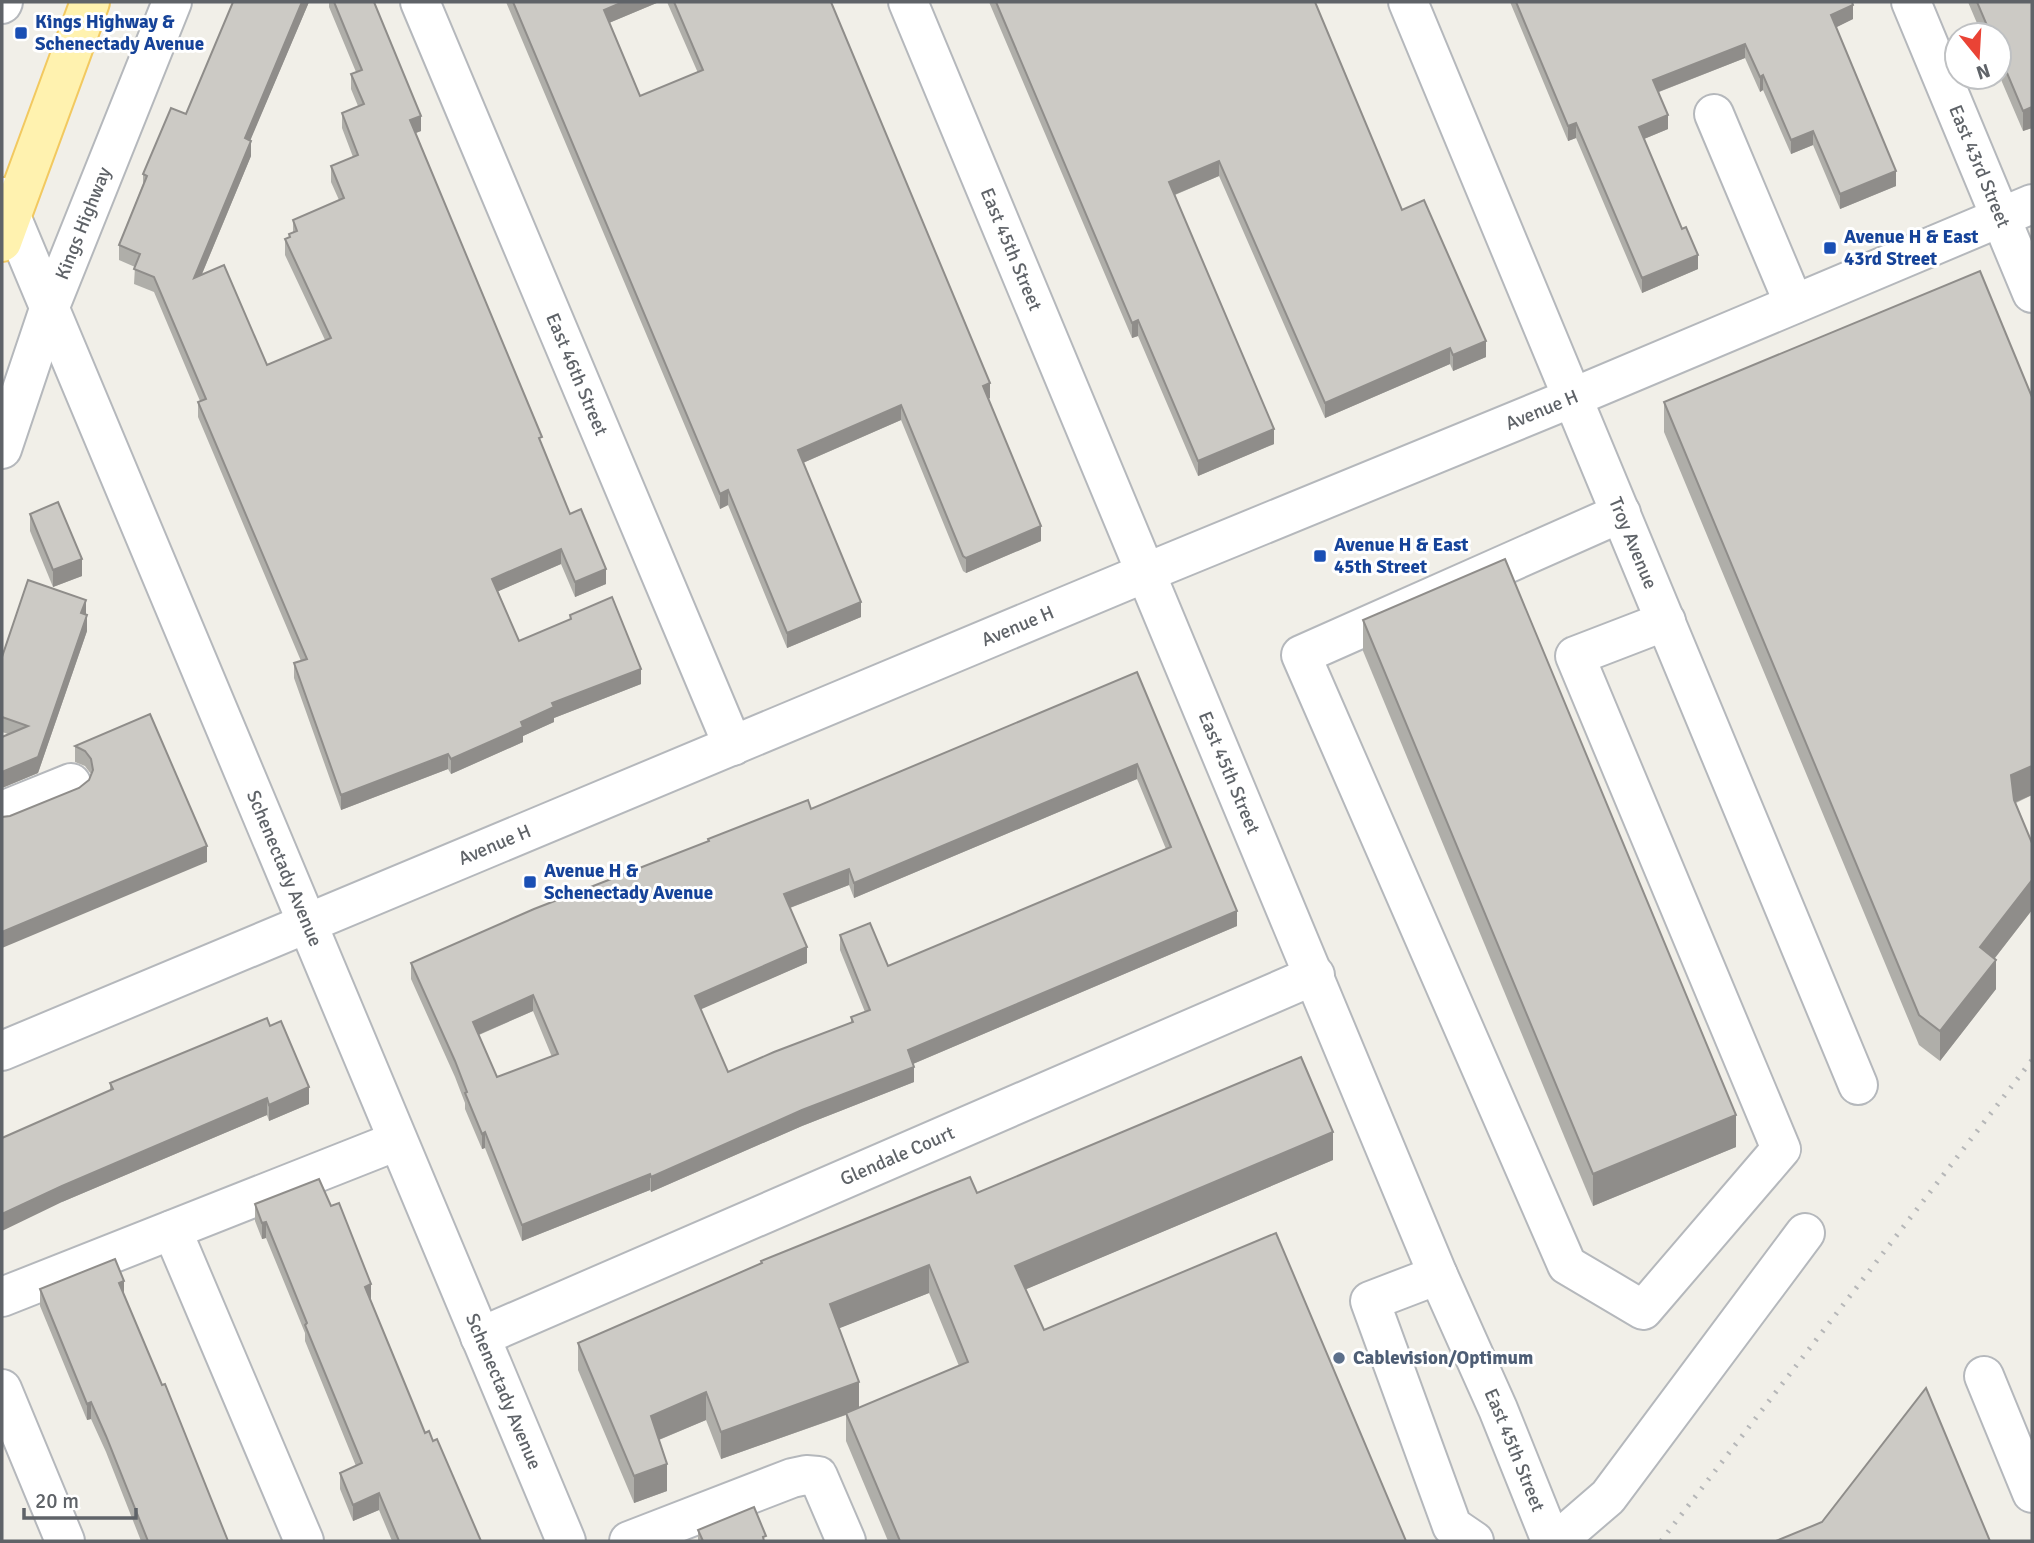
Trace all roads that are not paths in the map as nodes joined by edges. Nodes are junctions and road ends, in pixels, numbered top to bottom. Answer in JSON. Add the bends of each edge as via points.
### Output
{"nodes":[{"id":1,"x":90,"y":2,"type":"edge"},
{"id":2,"x":172,"y":2,"type":"edge"},
{"id":3,"x":420,"y":2,"type":"edge"},
{"id":4,"x":908,"y":2,"type":"edge"},
{"id":5,"x":1408,"y":2,"type":"edge"},
{"id":6,"x":1911,"y":2,"type":"edge"},
{"id":7,"x":1714,"y":114,"type":"dead end"},
{"id":8,"x":2016,"y":210,"type":"edge"},
{"id":9,"x":5,"y":218,"type":"edge"},
{"id":10,"x":2032,"y":293,"type":"edge"},
{"id":11,"x":1794,"y":304,"type":"junction"},
{"id":12,"x":49,"y":309,"type":"junction"},
{"id":13,"x":1573,"y":397,"type":"junction"},
{"id":14,"x":2,"y":449,"type":"edge"},
{"id":15,"x":1621,"y":513,"type":"junction"},
{"id":16,"x":1144,"y":573,"type":"junction"},
{"id":17,"x":1666,"y":621,"type":"junction"},
{"id":18,"x":733,"y":746,"type":"junction"},
{"id":19,"x":71,"y":783,"type":"dead end"},
{"id":20,"x":2,"y":811,"type":"edge"},
{"id":21,"x":306,"y":923,"type":"junction"},
{"id":22,"x":1315,"y":975,"type":"junction"},
{"id":23,"x":2,"y":1051,"type":"edge"},
{"id":24,"x":1858,"y":1085,"type":"dead end"},
{"id":25,"x":397,"y":1141,"type":"junction"},
{"id":26,"x":172,"y":1230,"type":"junction"},
{"id":27,"x":1805,"y":1233,"type":"dead end"},
{"id":28,"x":1438,"y":1275,"type":"junction"},
{"id":29,"x":2,"y":1297,"type":"edge"},
{"id":30,"x":480,"y":1337,"type":"junction"},
{"id":31,"x":1984,"y":1376,"type":"dead end"},
{"id":32,"x":2,"y":1389,"type":"edge"},
{"id":33,"x":15,"y":1458,"type":"edge"},
{"id":34,"x":2032,"y":1493,"type":"edge"},
{"id":35,"x":65,"y":1541,"type":"edge"},
{"id":36,"x":304,"y":1541,"type":"edge"},
{"id":37,"x":566,"y":1541,"type":"edge"},
{"id":38,"x":629,"y":1541,"type":"edge"},
{"id":39,"x":846,"y":1541,"type":"edge"},
{"id":40,"x":1474,"y":1541,"type":"edge"},
{"id":41,"x":1551,"y":1541,"type":"edge"},
{"id":42,"x":1557,"y":1541,"type":"edge"}],
"edges":[{"from":1,"to":9,"type":"main road"},
{"from":2,"to":12,"type":"street","name":"Kings Highway"},
{"from":3,"to":18,"type":"street","name":"East 46th Street"},
{"from":4,"to":16,"type":"street","name":"East 45th Street"},
{"from":5,"to":13,"type":"street","name":"Troy Avenue"},
{"from":6,"to":8,"type":"street","name":"East 43rd Street"},
{"from":7,"to":11,"type":"street"},
{"from":8,"to":10,"type":"street","name":"East 43rd Street"},
{"from":8,"to":11,"type":"street","name":"Avenue H"},
{"from":9,"to":12,"type":"street","name":"Schenectady Avenue"},
{"from":11,"to":13,"type":"street","name":"Avenue H"},
{"from":12,"to":14,"type":"street","name":"Kings Highway"},
{"from":12,"to":21,"type":"street","name":"Schenectady Avenue"},
{"from":13,"to":15,"type":"street","name":"Troy Avenue"},
{"from":13,"to":16,"type":"street","name":"Avenue H"},
{"from":15,"to":17,"type":"street","name":"Troy Avenue"},
{"from":15,"to":17,"type":"street","via":[[1301,655],[1567,1265],[1643,1310],[1781,1149],[1575,656]]},
{"from":16,"to":18,"type":"street","name":"Avenue H"},
{"from":16,"to":22,"type":"street","name":"East 45th Street"},
{"from":17,"to":24,"type":"street","name":"Troy Avenue"},
{"from":18,"to":21,"type":"street","name":"Avenue H"},
{"from":19,"to":20,"type":"street"},
{"from":21,"to":23,"type":"street","name":"Avenue H"},
{"from":21,"to":25,"type":"street","name":"Schenectady Avenue"},
{"from":22,"to":28,"type":"street","name":"East 45th Street"},
{"from":22,"to":30,"type":"street","name":"Glendale Court"},
{"from":25,"to":26,"type":"street"},
{"from":25,"to":30,"type":"street","name":"Schenectady Avenue"},
{"from":26,"to":29,"type":"street"},
{"from":26,"to":36,"type":"street"},
{"from":27,"to":42,"type":"street","via":[[1608,1497]]},
{"from":28,"to":40,"type":"street","via":[[1370,1301],[1452,1526]]},
{"from":28,"to":41,"type":"street","name":"East 45th Street"},
{"from":30,"to":37,"type":"street","name":"Schenectady Avenue"},
{"from":31,"to":34,"type":"street"},
{"from":32,"to":33,"type":"street"},
{"from":33,"to":35,"type":"street"},
{"from":38,"to":39,"type":"street","via":[[806,1475],[818,1476]]}]}
